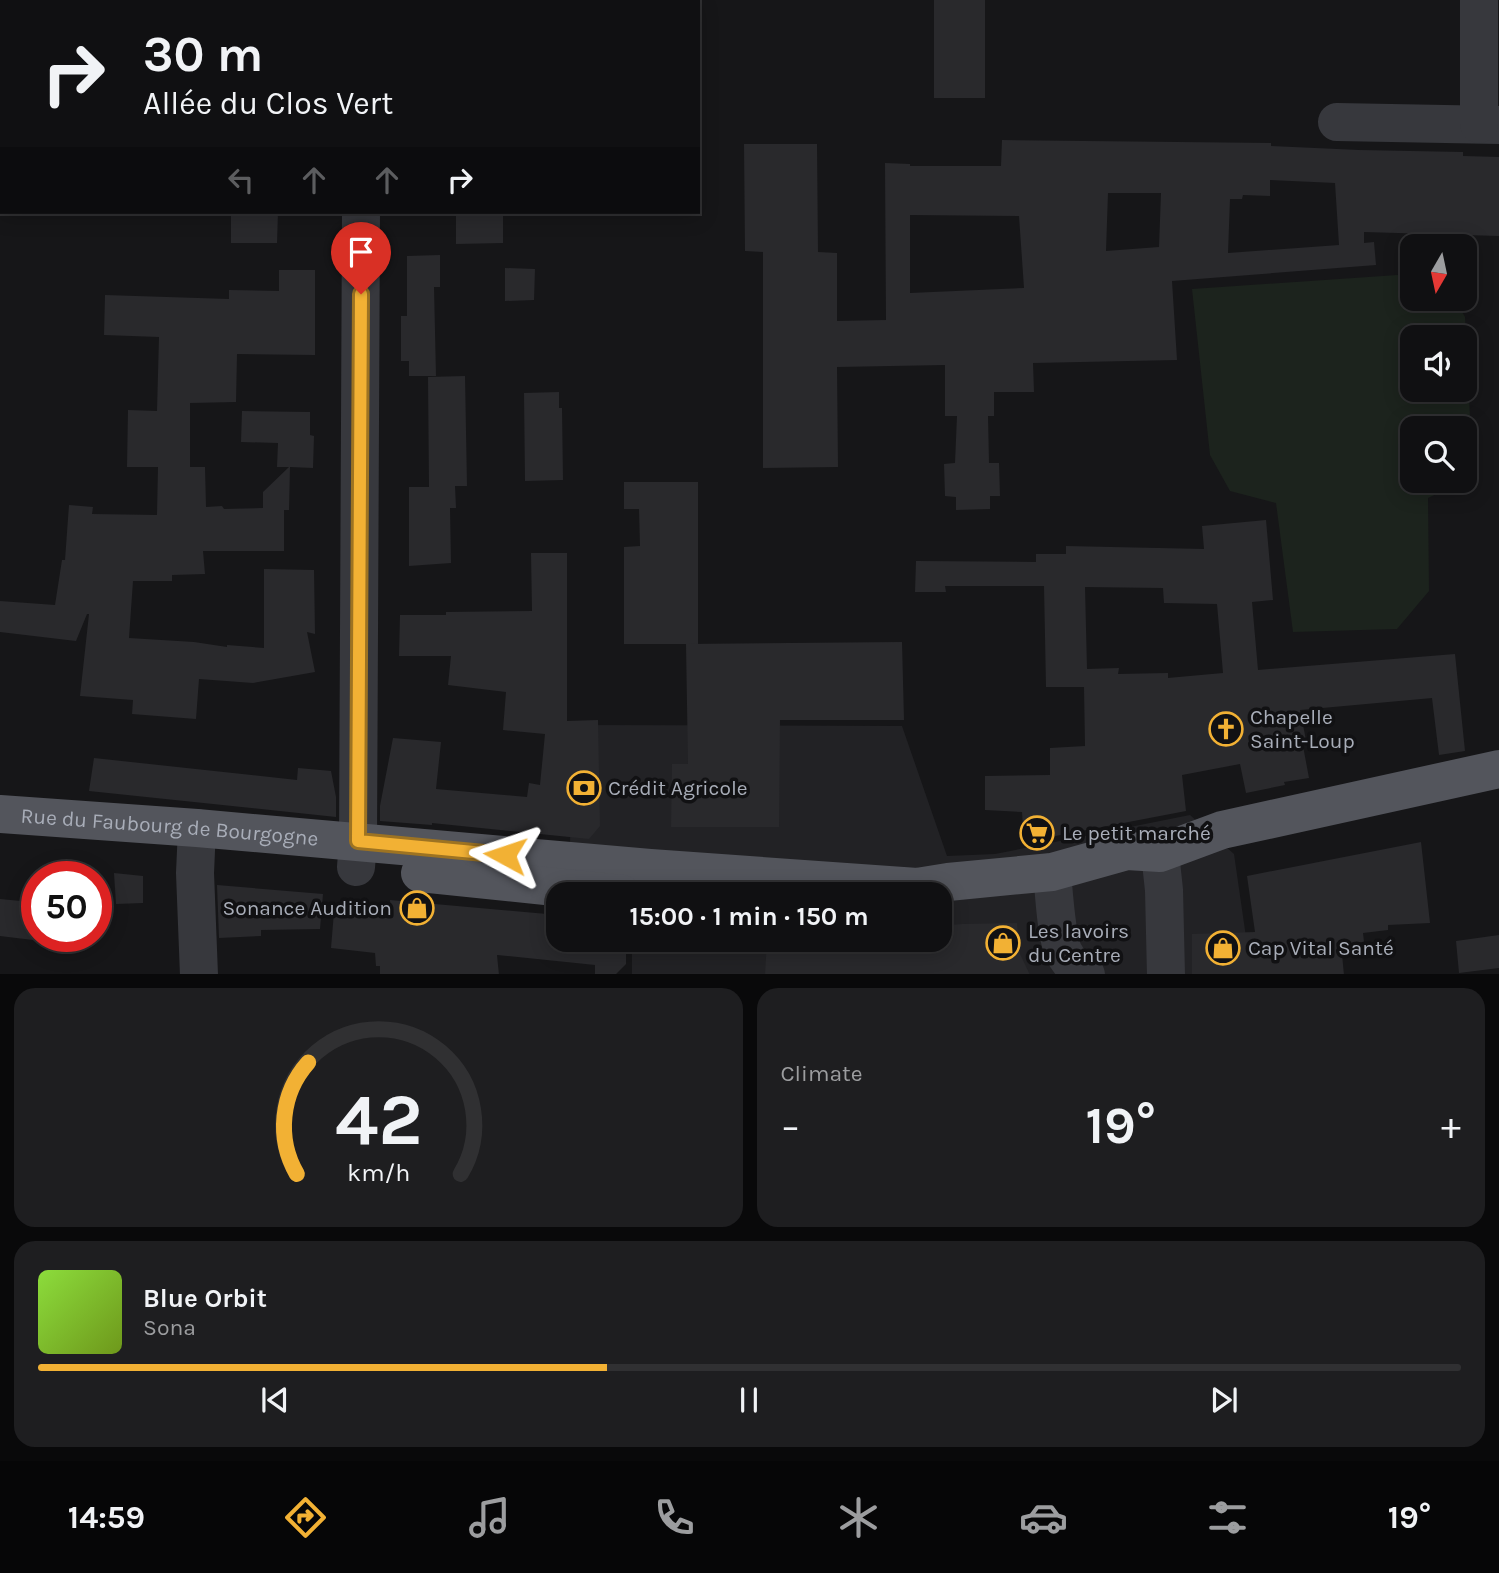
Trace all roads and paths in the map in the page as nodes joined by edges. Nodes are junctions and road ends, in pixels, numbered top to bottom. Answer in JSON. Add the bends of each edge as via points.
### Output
{"nodes":[{"id":1,"x":1479,"y":0,"type":"edge"},
{"id":2,"x":1337,"y":122,"type":"dead end"},
{"id":3,"x":1489,"y":124,"type":"edge"},
{"id":4,"x":361,"y":214,"type":"edge"},
{"id":5,"x":1499,"y":769,"type":"edge"},
{"id":6,"x":1499,"y":784,"type":"edge"},
{"id":7,"x":1499,"y":793,"type":"edge"},
{"id":8,"x":0,"y":814,"type":"edge"},
{"id":9,"x":0,"y":832,"type":"edge"},
{"id":10,"x":1276,"y":833,"type":"junction"},
{"id":11,"x":197,"y":840,"type":"junction"},
{"id":12,"x":357,"y":854,"type":"junction"},
{"id":13,"x":1161,"y":860,"type":"junction"},
{"id":14,"x":1053,"y":880,"type":"junction"},
{"id":15,"x":546,"y":883,"type":"edge"},
{"id":16,"x":952,"y":899,"type":"edge"},
{"id":17,"x":199,"y":974,"type":"edge"},
{"id":18,"x":1084,"y":974,"type":"edge"},
{"id":19,"x":1166,"y":974,"type":"edge"}],
"edges":[{"from":1,"to":3,"type":"street"},
{"from":2,"to":3,"type":"street"},
{"from":4,"to":12,"type":"street"},
{"from":5,"to":13,"type":"main road","name":"Rue du Faubourg de Bourgogne","via":[[1222,830]]},
{"from":6,"to":10,"type":"main road","name":"Rue du Faubourg de Bourgogne"},
{"from":7,"to":10,"type":"main road","name":"Rue du Faubourg de Bourgogne"},
{"from":8,"to":11,"type":"main road","name":"Rue du Faubourg de Bourgogne"},
{"from":9,"to":11,"type":"main road","name":"Rue du Faubourg de Bourgogne"},
{"from":10,"to":13,"type":"main road","name":"Rue du Faubourg de Bourgogne"},
{"from":11,"to":12,"type":"main road","name":"Rue du Faubourg de Bourgogne"},
{"from":11,"to":17,"type":"street"},
{"from":12,"to":14,"type":"main road","name":"Rue du Faubourg de Bourgogne","via":[[639,867],[917,887]]},
{"from":12,"to":15,"type":"main road","name":"Rue du Faubourg de Bourgogne"},
{"from":13,"to":14,"type":"main road","name":"Rue du Faubourg de Bourgogne","via":[[1127,851]]},
{"from":13,"to":19,"type":"street"},
{"from":14,"to":16,"type":"main road","name":"Rue du Faubourg de Bourgogne"},
{"from":14,"to":18,"type":"street","via":[[1063,951]]}]}
